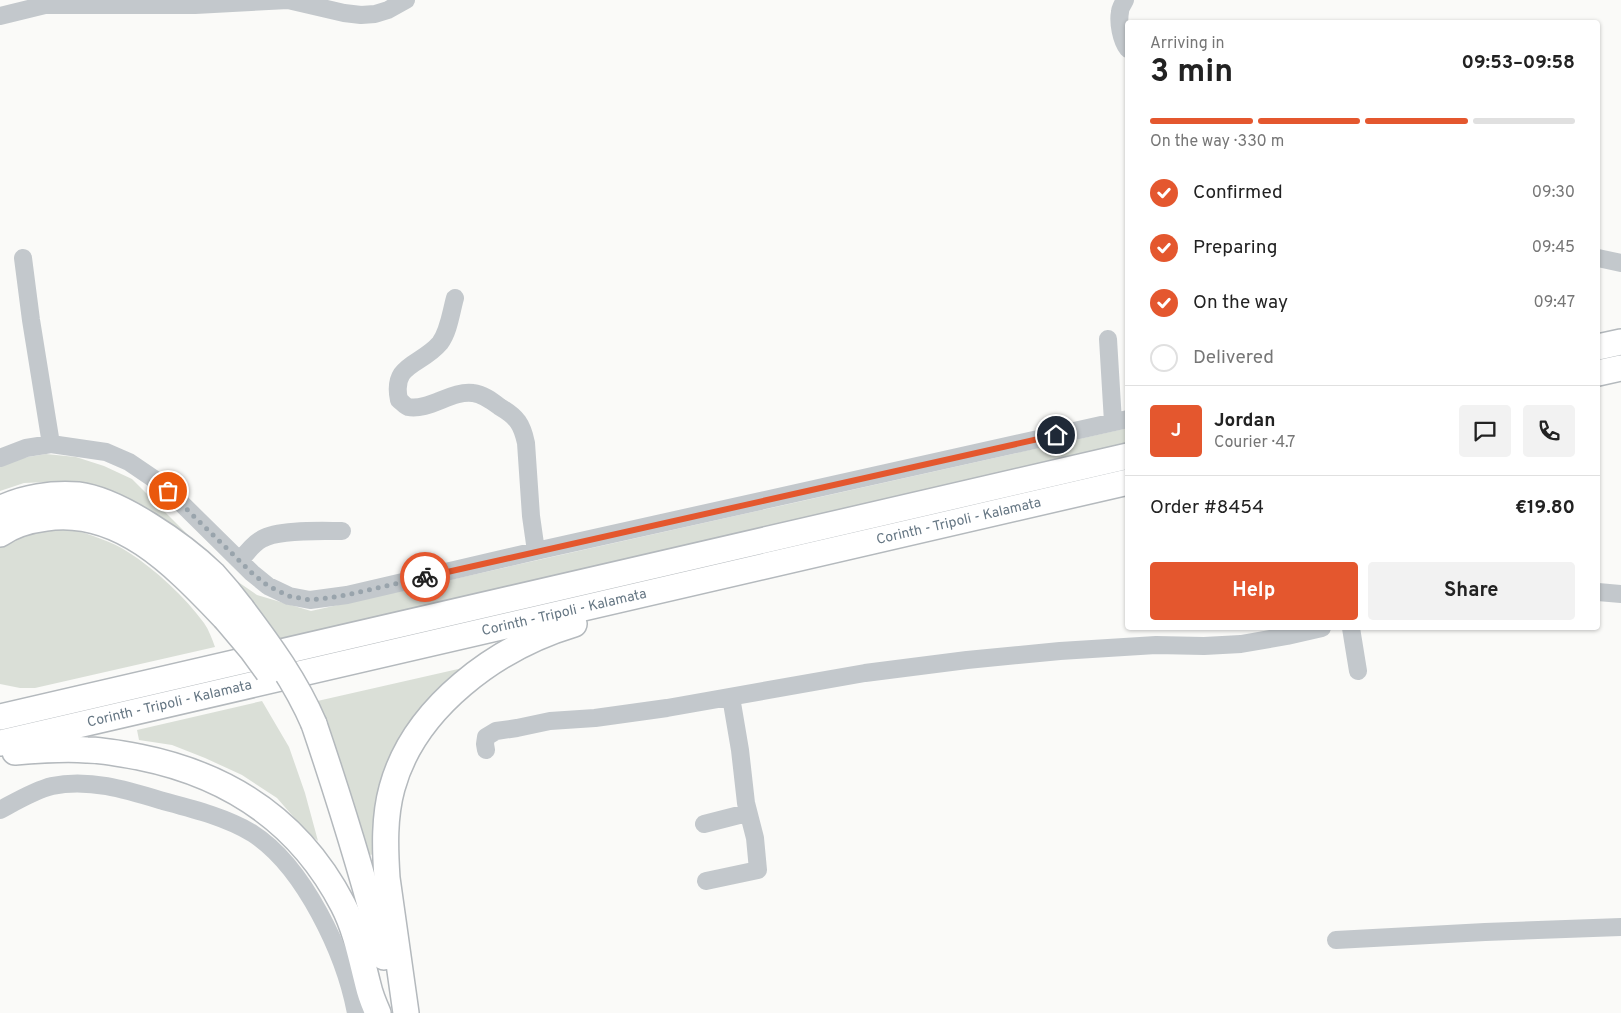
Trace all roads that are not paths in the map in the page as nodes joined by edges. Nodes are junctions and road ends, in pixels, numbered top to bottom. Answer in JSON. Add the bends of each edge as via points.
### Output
{"nodes":[{"id":1,"x":406,"y":0,"type":"edge"},
{"id":2,"x":1125,"y":0,"type":"edge"},
{"id":3,"x":45,"y":2,"type":"edge"},
{"id":4,"x":0,"y":16,"type":"edge"},
{"id":5,"x":1125,"y":42,"type":"edge"},
{"id":6,"x":23,"y":258,"type":"dead end"},
{"id":7,"x":1600,"y":258,"type":"edge"},
{"id":8,"x":1621,"y":263,"type":"edge"},
{"id":9,"x":455,"y":298,"type":"dead end"},
{"id":10,"x":1108,"y":339,"type":"dead end"},
{"id":11,"x":1621,"y":342,"type":"edge"},
{"id":12,"x":1600,"y":347,"type":"edge"},
{"id":13,"x":1621,"y":368,"type":"edge"},
{"id":14,"x":1600,"y":373,"type":"edge"},
{"id":15,"x":1120,"y":420,"type":"edge"},
{"id":16,"x":51,"y":444,"type":"junction"},
{"id":17,"x":1125,"y":457,"type":"edge"},
{"id":18,"x":0,"y":458,"type":"edge"},
{"id":19,"x":1125,"y":483,"type":"edge"},
{"id":20,"x":0,"y":509,"type":"edge"},
{"id":21,"x":342,"y":530,"type":"dead end"},
{"id":22,"x":0,"y":534,"type":"edge"},
{"id":23,"x":536,"y":551,"type":"junction"},
{"id":24,"x":240,"y":561,"type":"junction"},
{"id":25,"x":700,"y":581,"type":"junction"},
{"id":26,"x":1600,"y":592,"type":"edge"},
{"id":27,"x":1621,"y":594,"type":"edge"},
{"id":28,"x":233,"y":613,"type":"junction"},
{"id":29,"x":1313,"y":630,"type":"edge"},
{"id":30,"x":1351,"y":630,"type":"edge"},
{"id":31,"x":1358,"y":671,"type":"dead end"},
{"id":32,"x":101,"y":694,"type":"junction"},
{"id":33,"x":731,"y":697,"type":"junction"},
{"id":34,"x":0,"y":699,"type":"edge"},
{"id":35,"x":0,"y":717,"type":"edge"},
{"id":36,"x":306,"y":727,"type":"junction"},
{"id":37,"x":0,"y":743,"type":"edge"},
{"id":38,"x":486,"y":750,"type":"dead end"},
{"id":39,"x":0,"y":753,"type":"edge"},
{"id":40,"x":0,"y":810,"type":"edge"},
{"id":41,"x":748,"y":813,"type":"junction"},
{"id":42,"x":704,"y":824,"type":"dead end"},
{"id":43,"x":706,"y":881,"type":"dead end"},
{"id":44,"x":1621,"y":927,"type":"edge"},
{"id":45,"x":1336,"y":940,"type":"dead end"},
{"id":46,"x":356,"y":1013,"type":"edge"},
{"id":47,"x":379,"y":1013,"type":"edge"},
{"id":48,"x":396,"y":1013,"type":"edge"},
{"id":49,"x":406,"y":1013,"type":"edge"}],
"edges":[{"from":1,"to":3,"type":"street","via":[[381,12],[361,15],[288,0],[195,5]]},
{"from":2,"to":5,"type":"street","via":[[1120,11]]},
{"from":3,"to":4,"type":"street"},
{"from":6,"to":16,"type":"street"},
{"from":7,"to":8,"type":"street"},
{"from":9,"to":23,"type":"street","via":[[442,341],[398,379],[399,400],[408,407],[421,406],[471,392],[488,399],[519,422],[526,443]]},
{"from":10,"to":15,"type":"street"},
{"from":11,"to":12,"type":"highway"},
{"from":13,"to":14,"type":"highway"},
{"from":15,"to":23,"type":"street"},
{"from":16,"to":18,"type":"street","via":[[26,448]]},
{"from":16,"to":24,"type":"street","via":[[106,452],[129,462],[180,501]]},
{"from":17,"to":32,"type":"highway","name":"Corinth - Tripoli - Kalamata"},
{"from":19,"to":25,"type":"highway","name":"Corinth - Tripoli - Kalamata"},
{"from":20,"to":28,"type":"highway","via":[[11,503],[46,496],[79,495],[106,502],[159,532],[212,574]]},
{"from":21,"to":24,"type":"street","via":[[277,534],[262,539]]},
{"from":22,"to":28,"type":"highway","via":[[31,520],[58,516],[86,518],[113,526],[136,538]]},
{"from":23,"to":24,"type":"street","via":[[347,595],[310,600],[289,596],[268,586]]},
{"from":25,"to":37,"type":"highway","name":"Corinth - Tripoli - Kalamata"},
{"from":25,"to":49,"type":"highway","via":[[545,634],[468,680],[436,707],[422,725],[399,767],[386,820],[387,878]]},
{"from":26,"to":27,"type":"street"},
{"from":28,"to":36,"type":"highway","bridge":true,"via":[[286,670],[302,697]]},
{"from":29,"to":33,"type":"street","via":[[1241,644],[1156,645],[968,660],[865,672]]},
{"from":30,"to":31,"type":"street"},
{"from":32,"to":34,"type":"highway","via":[[28,704]]},
{"from":32,"to":35,"type":"highway","name":"Corinth - Tripoli - Kalamata"},
{"from":33,"to":38,"type":"street","via":[[496,730],[486,737]]},
{"from":33,"to":41,"type":"street"},
{"from":36,"to":47,"type":"highway","via":[[316,778],[362,927]]},
{"from":36,"to":48,"type":"highway","via":[[338,797],[376,923]]},
{"from":39,"to":47,"type":"highway","via":[[87,750],[148,759],[189,770],[228,786],[263,809],[295,837],[322,870],[343,906],[359,945],[368,986]]},
{"from":40,"to":46,"type":"street","via":[[50,786],[91,784],[197,811],[251,832],[269,845],[311,898],[341,961]]},
{"from":41,"to":42,"type":"street"},
{"from":41,"to":43,"type":"street","via":[[755,838],[758,870]]},
{"from":44,"to":45,"type":"street"}]}
